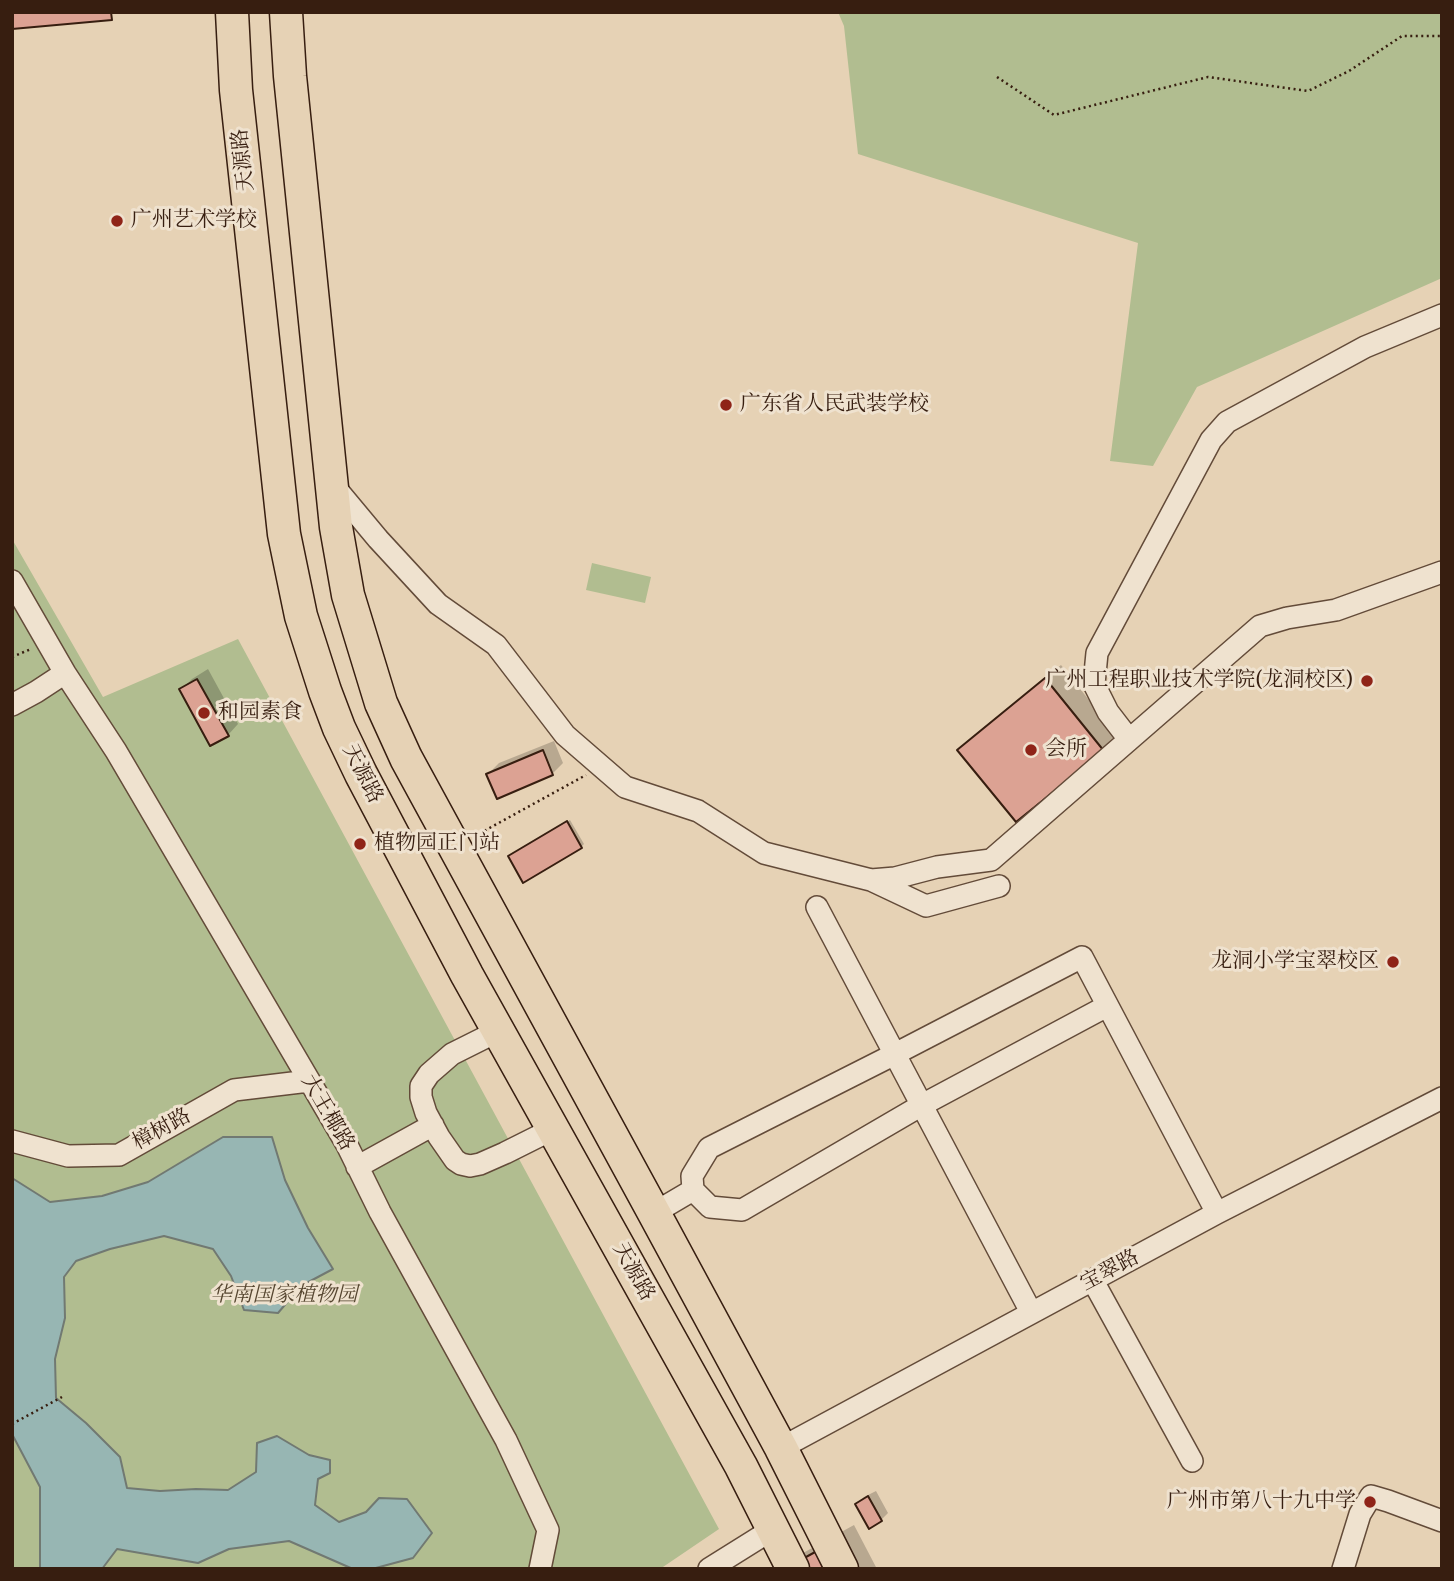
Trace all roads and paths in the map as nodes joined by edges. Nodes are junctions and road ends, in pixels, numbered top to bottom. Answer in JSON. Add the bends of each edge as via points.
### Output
{"nodes":[{"id":1,"x":232,"y":12,"type":"edge"},
{"id":2,"x":286,"y":12,"type":"edge"},
{"id":3,"x":1442,"y":36,"type":"edge"},
{"id":4,"x":997,"y":77,"type":"dead end"},
{"id":5,"x":1442,"y":315,"type":"edge"},
{"id":6,"x":331,"y":484,"type":"junction"},
{"id":7,"x":1442,"y":572,"type":"edge"},
{"id":8,"x":12,"y":581,"type":"edge"},
{"id":9,"x":65,"y":673,"type":"junction"},
{"id":10,"x":12,"y":705,"type":"edge"},
{"id":11,"x":1128,"y":738,"type":"dead end"},
{"id":12,"x":601,"y":766,"type":"junction"},
{"id":13,"x":455,"y":847,"type":"junction"},
{"id":14,"x":871,"y":880,"type":"junction"},
{"id":15,"x":999,"y":886,"type":"dead end"},
{"id":16,"x":817,"y":908,"type":"dead end"},
{"id":17,"x":1107,"y":1006,"type":"junction"},
{"id":18,"x":498,"y":1031,"type":"junction"},
{"id":19,"x":895,"y":1054,"type":"junction"},
{"id":20,"x":309,"y":1081,"type":"junction"},
{"id":21,"x":1442,"y":1098,"type":"edge"},
{"id":22,"x":922,"y":1105,"type":"junction"},
{"id":23,"x":433,"y":1125,"type":"junction"},
{"id":24,"x":553,"y":1129,"type":"junction"},
{"id":25,"x":12,"y":1141,"type":"edge"},
{"id":26,"x":357,"y":1167,"type":"junction"},
{"id":27,"x":693,"y":1190,"type":"junction"},
{"id":28,"x":654,"y":1213,"type":"junction"},
{"id":29,"x":1217,"y":1213,"type":"junction"},
{"id":30,"x":1093,"y":1280,"type":"junction"},
{"id":31,"x":1031,"y":1312,"type":"junction"},
{"id":32,"x":62,"y":1397,"type":"dead end"},
{"id":33,"x":12,"y":1423,"type":"edge"},
{"id":34,"x":781,"y":1448,"type":"junction"},
{"id":35,"x":1192,"y":1461,"type":"dead end"},
{"id":36,"x":1442,"y":1521,"type":"edge"},
{"id":37,"x":773,"y":1529,"type":"junction"},
{"id":38,"x":540,"y":1569,"type":"edge"},
{"id":39,"x":709,"y":1569,"type":"edge"},
{"id":40,"x":793,"y":1569,"type":"edge"},
{"id":41,"x":842,"y":1569,"type":"edge"},
{"id":42,"x":1343,"y":1569,"type":"edge"}],
"edges":[{"from":1,"to":18,"type":"highway","name":"天源路","via":[[236,90],[284,534],[301,616],[339,729]]},
{"from":2,"to":6,"type":"highway"},
{"from":3,"to":4,"type":"path","via":[[1402,36],[1308,91],[1208,77],[1054,115]]},
{"from":5,"to":11,"type":"street","via":[[1365,347],[1227,422],[1211,440],[1097,653],[1094,684]]},
{"from":6,"to":12,"type":"street","via":[[438,604],[496,645],[565,735]]},
{"from":6,"to":13,"type":"highway","via":[[348,595],[381,703]]},
{"from":7,"to":14,"type":"street","via":[[1336,610],[1260,626],[991,860]]},
{"from":8,"to":9,"type":"street","name":"大王椰路"},
{"from":9,"to":10,"type":"street"},
{"from":9,"to":20,"type":"street","name":"大王椰路","via":[[116,751]]},
{"from":12,"to":13,"type":"path"},
{"from":12,"to":14,"type":"street","via":[[625,787],[698,811],[764,853]]},
{"from":13,"to":28,"type":"highway"},
{"from":14,"to":15,"type":"street","via":[[926,906]]},
{"from":16,"to":19,"type":"street"},
{"from":17,"to":19,"type":"street","via":[[1082,957]]},
{"from":17,"to":22,"type":"street"},
{"from":17,"to":29,"type":"street"},
{"from":18,"to":23,"type":"street","via":[[452,1054],[429,1074],[421,1086],[421,1097]]},
{"from":18,"to":24,"type":"highway","name":"天源路"},
{"from":19,"to":22,"type":"street"},
{"from":19,"to":27,"type":"street","via":[[709,1148],[692,1176]]},
{"from":20,"to":25,"type":"street","name":"樟树路","via":[[234,1090],[118,1155],[68,1156]]},
{"from":20,"to":26,"type":"street","name":"大王椰路"},
{"from":21,"to":29,"type":"street","name":"宝翠路"},
{"from":22,"to":27,"type":"street","via":[[742,1210],[710,1207]]},
{"from":22,"to":31,"type":"street"},
{"from":23,"to":24,"type":"street","via":[[455,1160],[470,1166]]},
{"from":23,"to":26,"type":"street"},
{"from":24,"to":37,"type":"highway","name":"天源路"},
{"from":26,"to":38,"type":"street","name":"大王椰路","via":[[506,1440],[543,1518],[548,1530]]},
{"from":27,"to":28,"type":"street"},
{"from":28,"to":34,"type":"highway"},
{"from":29,"to":30,"type":"street","name":"宝翠路"},
{"from":30,"to":31,"type":"street","name":"宝翠路"},
{"from":30,"to":35,"type":"street"},
{"from":31,"to":34,"type":"street","name":"宝翠路"},
{"from":32,"to":33,"type":"path"},
{"from":34,"to":41,"type":"highway"},
{"from":36,"to":42,"type":"street","via":[[1371,1496],[1360,1514]]},
{"from":37,"to":39,"type":"street"},
{"from":37,"to":40,"type":"highway","name":"天源路"}]}
